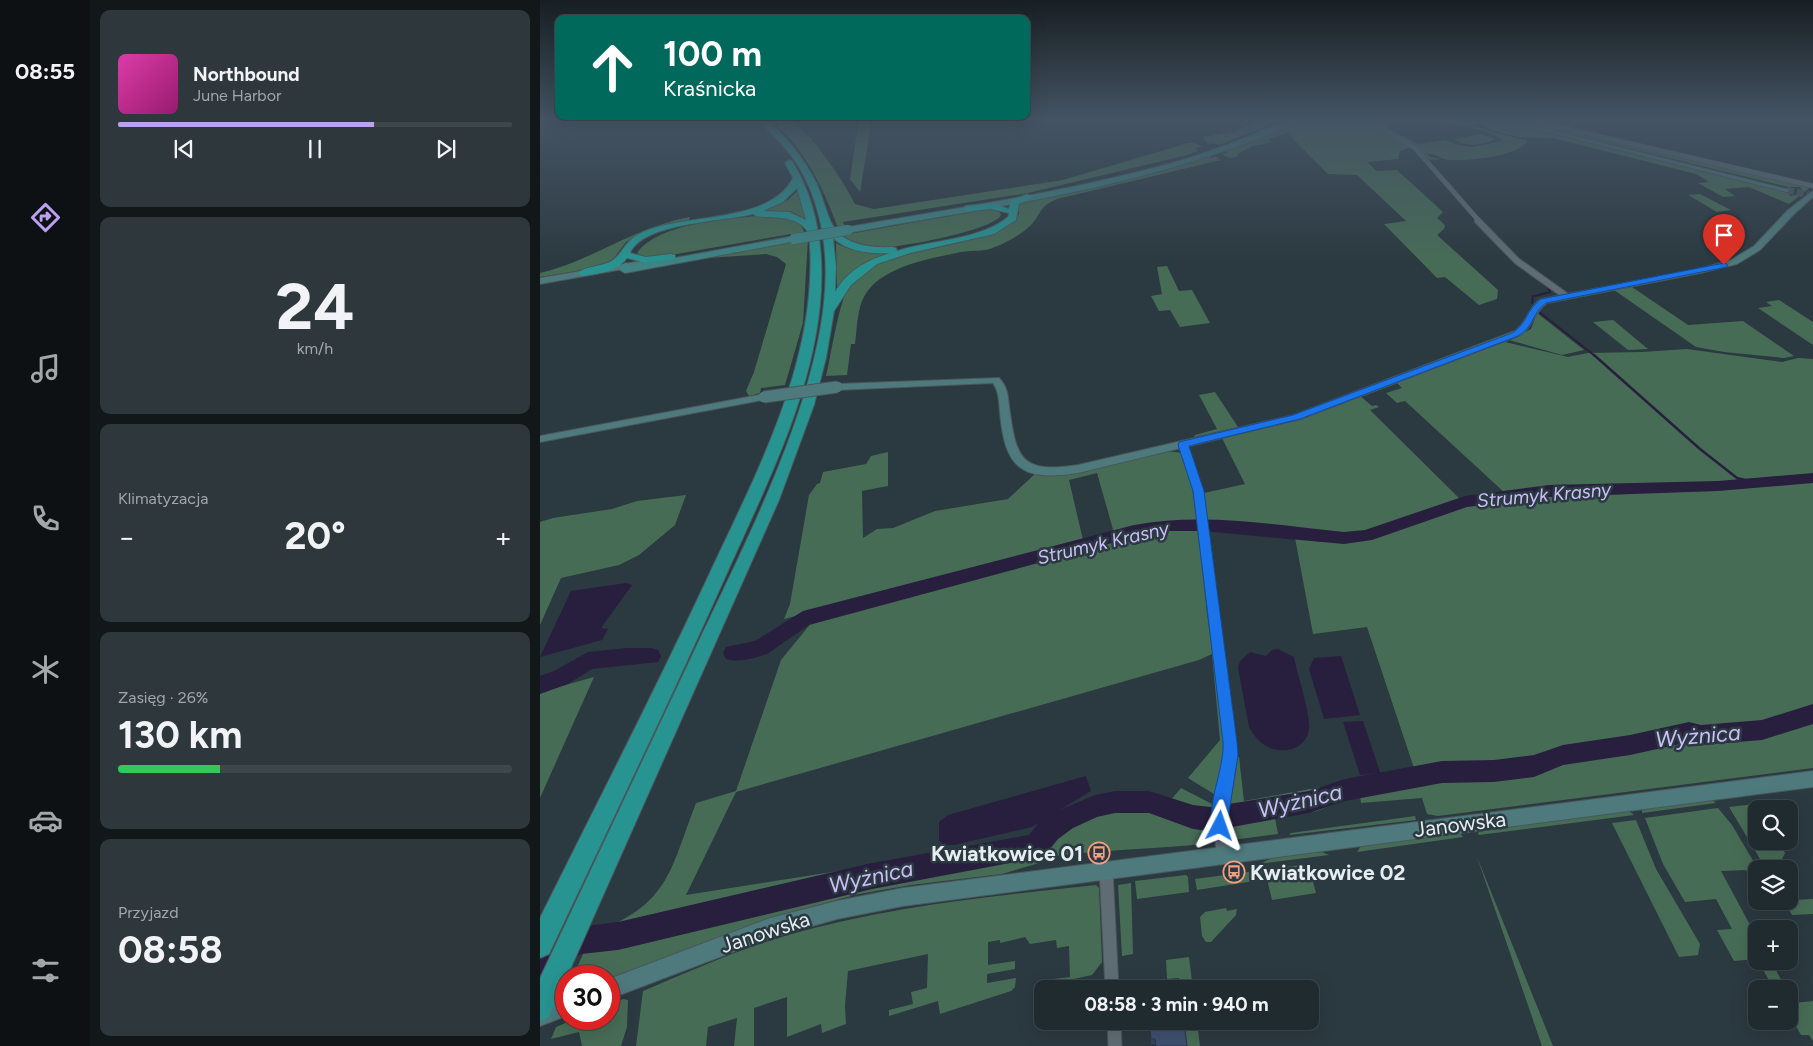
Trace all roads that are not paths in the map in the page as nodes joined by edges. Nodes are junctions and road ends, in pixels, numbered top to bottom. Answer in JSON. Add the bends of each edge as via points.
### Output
{"nodes":[{"id":1,"x":791,"y":167,"type":"edge"},
{"id":2,"x":803,"y":167,"type":"edge"},
{"id":3,"x":1146,"y":167,"type":"edge"},
{"id":4,"x":1162,"y":167,"type":"edge"},
{"id":5,"x":1431,"y":167,"type":"edge"},
{"id":6,"x":1694,"y":167,"type":"edge"},
{"id":7,"x":1730,"y":167,"type":"edge"},
{"id":8,"x":798,"y":177,"type":"junction"},
{"id":9,"x":1813,"y":186,"type":"edge"},
{"id":10,"x":1788,"y":190,"type":"tunnel mouth"},
{"id":11,"x":1813,"y":193,"type":"edge"},
{"id":12,"x":1027,"y":197,"type":"joint"},
{"id":13,"x":1006,"y":205,"type":"junction"},
{"id":14,"x":968,"y":208,"type":"joint"},
{"id":15,"x":820,"y":226,"type":"junction"},
{"id":16,"x":848,"y":228,"type":"junction"},
{"id":17,"x":794,"y":237,"type":"junction"},
{"id":18,"x":671,"y":257,"type":"joint"},
{"id":19,"x":626,"y":262,"type":"junction"},
{"id":20,"x":583,"y":273,"type":"joint"},
{"id":21,"x":540,"y":281,"type":"edge"},
{"id":22,"x":540,"y":285,"type":"edge"},
{"id":23,"x":1566,"y":296,"type":"junction"},
{"id":24,"x":827,"y":315,"type":"junction"},
{"id":25,"x":540,"y":439,"type":"edge"},
{"id":26,"x":1183,"y":445,"type":"junction"},
{"id":27,"x":1813,"y":779,"type":"edge"},
{"id":28,"x":1223,"y":854,"type":"junction"},
{"id":29,"x":1106,"y":869,"type":"junction"},
{"id":30,"x":542,"y":941,"type":"edge"},
{"id":31,"x":1112,"y":980,"type":"edge"},
{"id":32,"x":620,"y":985,"type":"edge"},
{"id":33,"x":540,"y":1008,"type":"edge"},
{"id":34,"x":555,"y":1010,"type":"edge"},
{"id":35,"x":540,"y":1016,"type":"edge"},
{"id":36,"x":1114,"y":1030,"type":"edge"},
{"id":37,"x":1115,"y":1046,"type":"edge"}],
"edges":[{"from":1,"to":8,"type":"highway"},
{"from":2,"to":15,"type":"highway","via":[[821,203]]},
{"from":3,"to":13,"type":"main road"},
{"from":4,"to":12,"type":"main road"},
{"from":5,"to":23,"type":"street","via":[[1517,261]]},
{"from":6,"to":10,"type":"street"},
{"from":7,"to":9,"type":"street"},
{"from":8,"to":15,"type":"highway"},
{"from":8,"to":19,"type":"highway","via":[[791,192],[779,201],[746,212],[659,230],[633,242],[627,247]]},
{"from":11,"to":23,"type":"street","via":[[1790,212],[1757,248],[1738,260],[1700,271]]},
{"from":12,"to":13,"type":"highway"},
{"from":13,"to":14,"type":"highway"},
{"from":13,"to":15,"type":"highway","via":[[1003,220],[990,228],[882,250],[850,247]]},
{"from":13,"to":16,"type":"main road"},
{"from":13,"to":24,"type":"highway","via":[[1013,218],[995,231],[907,250],[867,266],[846,283]]},
{"from":14,"to":16,"type":"main road"},
{"from":15,"to":19,"type":"highway","via":[[790,214],[750,215],[666,231],[643,242]]},
{"from":15,"to":24,"type":"highway","via":[[831,267]]},
{"from":15,"to":30,"type":"highway","via":[[812,319],[799,375],[782,423],[702,610]]},
{"from":16,"to":17,"type":"main road","bridge":true},
{"from":17,"to":18,"type":"main road"},
{"from":17,"to":19,"type":"main road"},
{"from":18,"to":19,"type":"highway"},
{"from":19,"to":20,"type":"highway"},
{"from":19,"to":22,"type":"street"},
{"from":20,"to":21,"type":"street"},
{"from":23,"to":26,"type":"street","via":[[1537,304],[1527,326],[1515,335],[1297,417]]},
{"from":24,"to":33,"type":"highway","via":[[811,389],[780,475],[719,617]]},
{"from":25,"to":26,"type":"street","bridge":true,"via":[[764,396],[837,387],[995,380],[1002,390],[1013,453],[1023,464],[1044,471],[1072,470]]},
{"from":26,"to":28,"type":"street","via":[[1198,491],[1231,755],[1221,805]]},
{"from":27,"to":28,"type":"street","name":"Janowska"},
{"from":28,"to":29,"type":"street","name":"Janowska"},
{"from":29,"to":31,"type":"street"},
{"from":29,"to":32,"type":"street","name":"Janowska","via":[[919,894],[814,915],[744,937]]},
{"from":34,"to":35,"type":"street"},
{"from":36,"to":37,"type":"street"}]}
